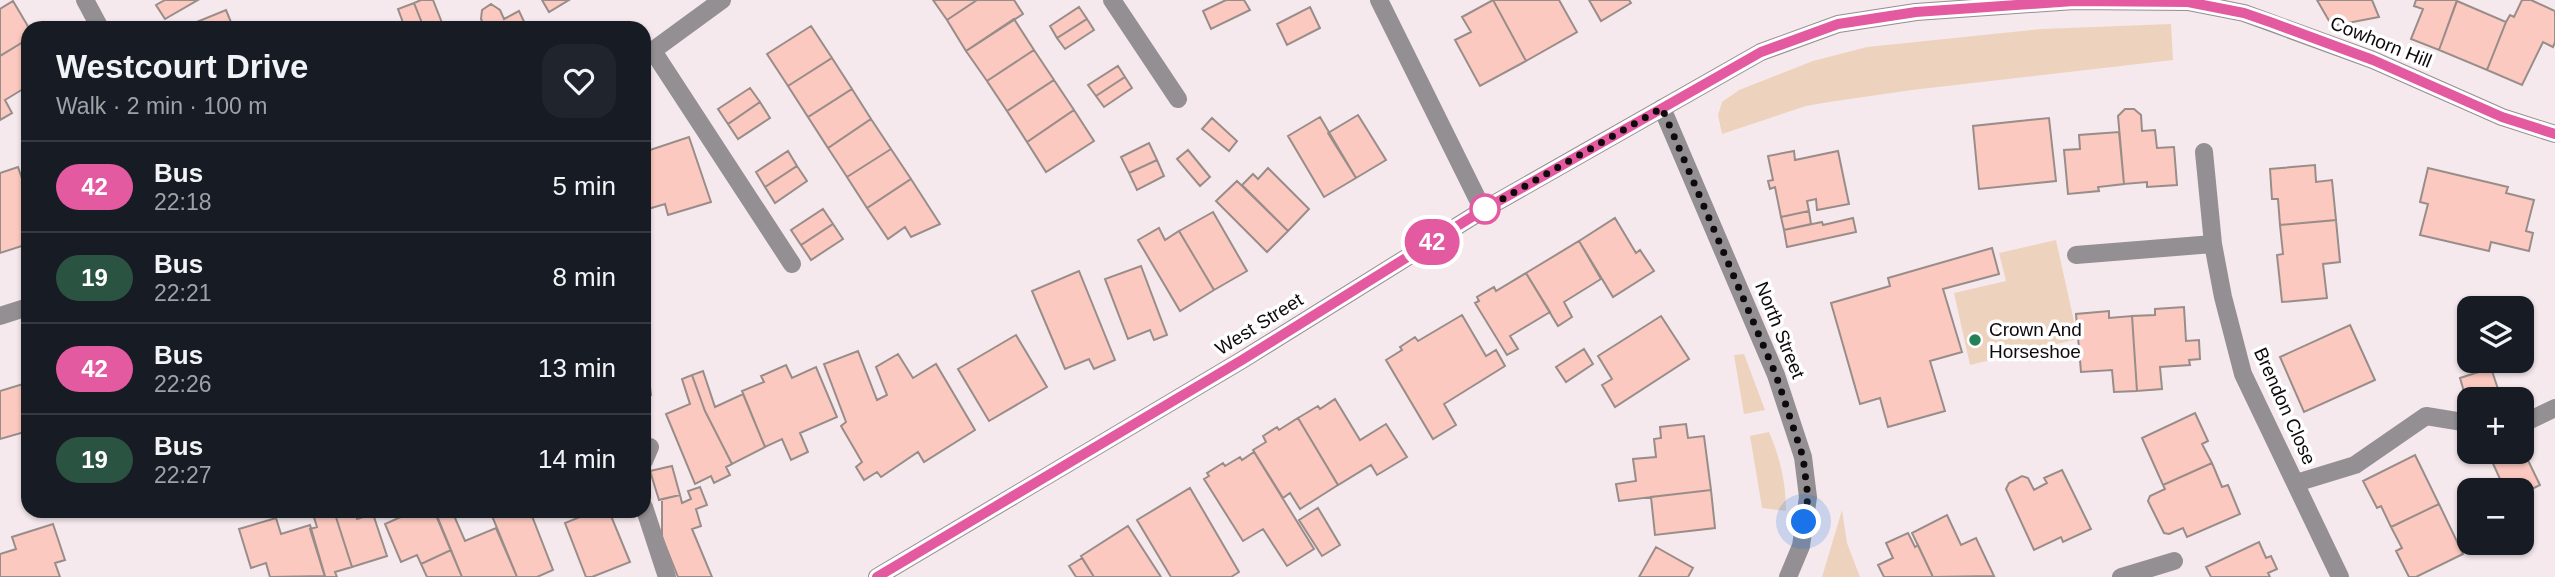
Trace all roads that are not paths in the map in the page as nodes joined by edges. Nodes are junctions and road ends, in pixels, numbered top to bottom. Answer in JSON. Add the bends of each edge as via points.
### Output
{"nodes":[{"id":1,"x":85,"y":0,"type":"edge"},
{"id":2,"x":722,"y":0,"type":"edge"},
{"id":3,"x":1112,"y":0,"type":"edge"},
{"id":4,"x":1379,"y":0,"type":"edge"},
{"id":5,"x":96,"y":21,"type":"edge"},
{"id":6,"x":651,"y":52,"type":"edge"},
{"id":7,"x":651,"y":58,"type":"edge"},
{"id":8,"x":1178,"y":99,"type":"dead end"},
{"id":9,"x":1662,"y":108,"type":"junction"},
{"id":10,"x":2555,"y":134,"type":"edge"},
{"id":11,"x":2204,"y":152,"type":"dead end"},
{"id":12,"x":1483,"y":210,"type":"junction"},
{"id":13,"x":2213,"y":244,"type":"junction"},
{"id":14,"x":2076,"y":255,"type":"dead end"},
{"id":15,"x":792,"y":264,"type":"dead end"},
{"id":16,"x":21,"y":309,"type":"edge"},
{"id":17,"x":0,"y":316,"type":"edge"},
{"id":18,"x":2555,"y":408,"type":"edge"},
{"id":19,"x":2534,"y":418,"type":"edge"},
{"id":20,"x":2457,"y":421,"type":"edge"},
{"id":21,"x":2296,"y":484,"type":"junction"},
{"id":22,"x":648,"y":518,"type":"edge"},
{"id":23,"x":2174,"y":561,"type":"dead end"},
{"id":24,"x":667,"y":577,"type":"edge"},
{"id":25,"x":877,"y":577,"type":"edge"},
{"id":26,"x":1788,"y":577,"type":"edge"},
{"id":27,"x":2122,"y":577,"type":"edge"},
{"id":28,"x":2340,"y":577,"type":"edge"}],
"edges":[{"from":1,"to":5,"type":"street"},
{"from":2,"to":6,"type":"street"},
{"from":3,"to":8,"type":"street"},
{"from":4,"to":12,"type":"street"},
{"from":7,"to":15,"type":"street"},
{"from":9,"to":10,"type":"street","name":"Cowhorn Hill","via":[[1761,52],[1838,24],[1916,12],[2074,1],[2188,2],[2257,17],[2373,60],[2502,117]]},
{"from":9,"to":12,"type":"street","name":"West Street"},
{"from":9,"to":26,"type":"street","name":"North Street","via":[[1771,363],[1803,457],[1808,497],[1801,546]]},
{"from":11,"to":13,"type":"street","name":"Brendon Close"},
{"from":12,"to":25,"type":"street","name":"West Street"},
{"from":13,"to":14,"type":"street"},
{"from":13,"to":21,"type":"street","name":"Brendon Close","via":[[2243,374]]},
{"from":16,"to":17,"type":"street"},
{"from":18,"to":19,"type":"street"},
{"from":20,"to":21,"type":"street","via":[[2427,416],[2355,465]]},
{"from":21,"to":28,"type":"street","name":"Brendon Close"},
{"from":22,"to":24,"type":"street"},
{"from":23,"to":27,"type":"street"}]}
